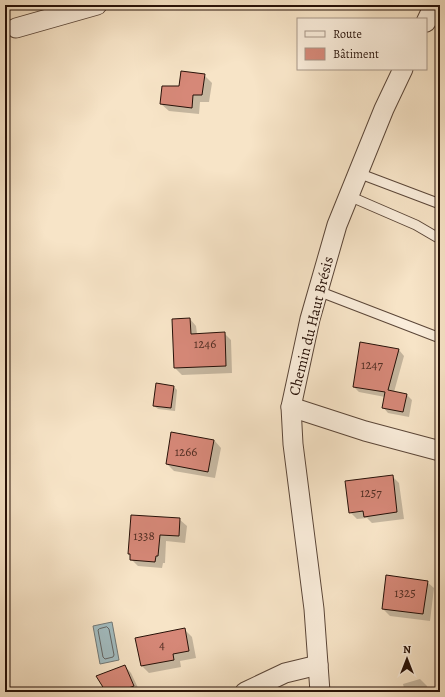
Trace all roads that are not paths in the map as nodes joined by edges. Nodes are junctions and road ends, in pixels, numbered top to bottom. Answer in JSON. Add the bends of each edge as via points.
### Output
{"nodes":[{"id":1,"x":97,"y":5,"type":"edge"},
{"id":2,"x":434,"y":5,"type":"edge"},
{"id":3,"x":427,"y":20,"type":"edge"},
{"id":4,"x":16,"y":28,"type":"dead end"},
{"id":5,"x":403,"y":70,"type":"edge"},
{"id":6,"x":358,"y":173,"type":"junction"},
{"id":7,"x":349,"y":196,"type":"junction"},
{"id":8,"x":440,"y":204,"type":"edge"},
{"id":9,"x":440,"y":239,"type":"edge"},
{"id":10,"x":318,"y":291,"type":"junction"},
{"id":11,"x":440,"y":338,"type":"edge"},
{"id":12,"x":291,"y":407,"type":"junction"},
{"id":13,"x":440,"y":451,"type":"edge"},
{"id":14,"x":318,"y":665,"type":"junction"},
{"id":15,"x":245,"y":692,"type":"edge"},
{"id":16,"x":320,"y":692,"type":"edge"}],
"edges":[{"from":1,"to":4,"type":"street"},
{"from":2,"to":3,"type":"street"},
{"from":5,"to":6,"type":"street","name":"Chemin du Haut Brésis"},
{"from":6,"to":7,"type":"street","name":"Chemin du Haut Brésis"},
{"from":6,"to":8,"type":"lane"},
{"from":7,"to":9,"type":"lane","via":[[416,225]]},
{"from":7,"to":10,"type":"street","name":"Chemin du Haut Brésis","via":[[337,225]]},
{"from":10,"to":11,"type":"lane"},
{"from":10,"to":12,"type":"street","name":"Chemin du Haut Brésis"},
{"from":12,"to":13,"type":"street","via":[[365,431]]},
{"from":12,"to":14,"type":"street","name":"Chemin du Haut Brésis"},
{"from":14,"to":15,"type":"street","via":[[285,673]]},
{"from":14,"to":16,"type":"street","name":"Chemin du Haut Brésis"}]}
